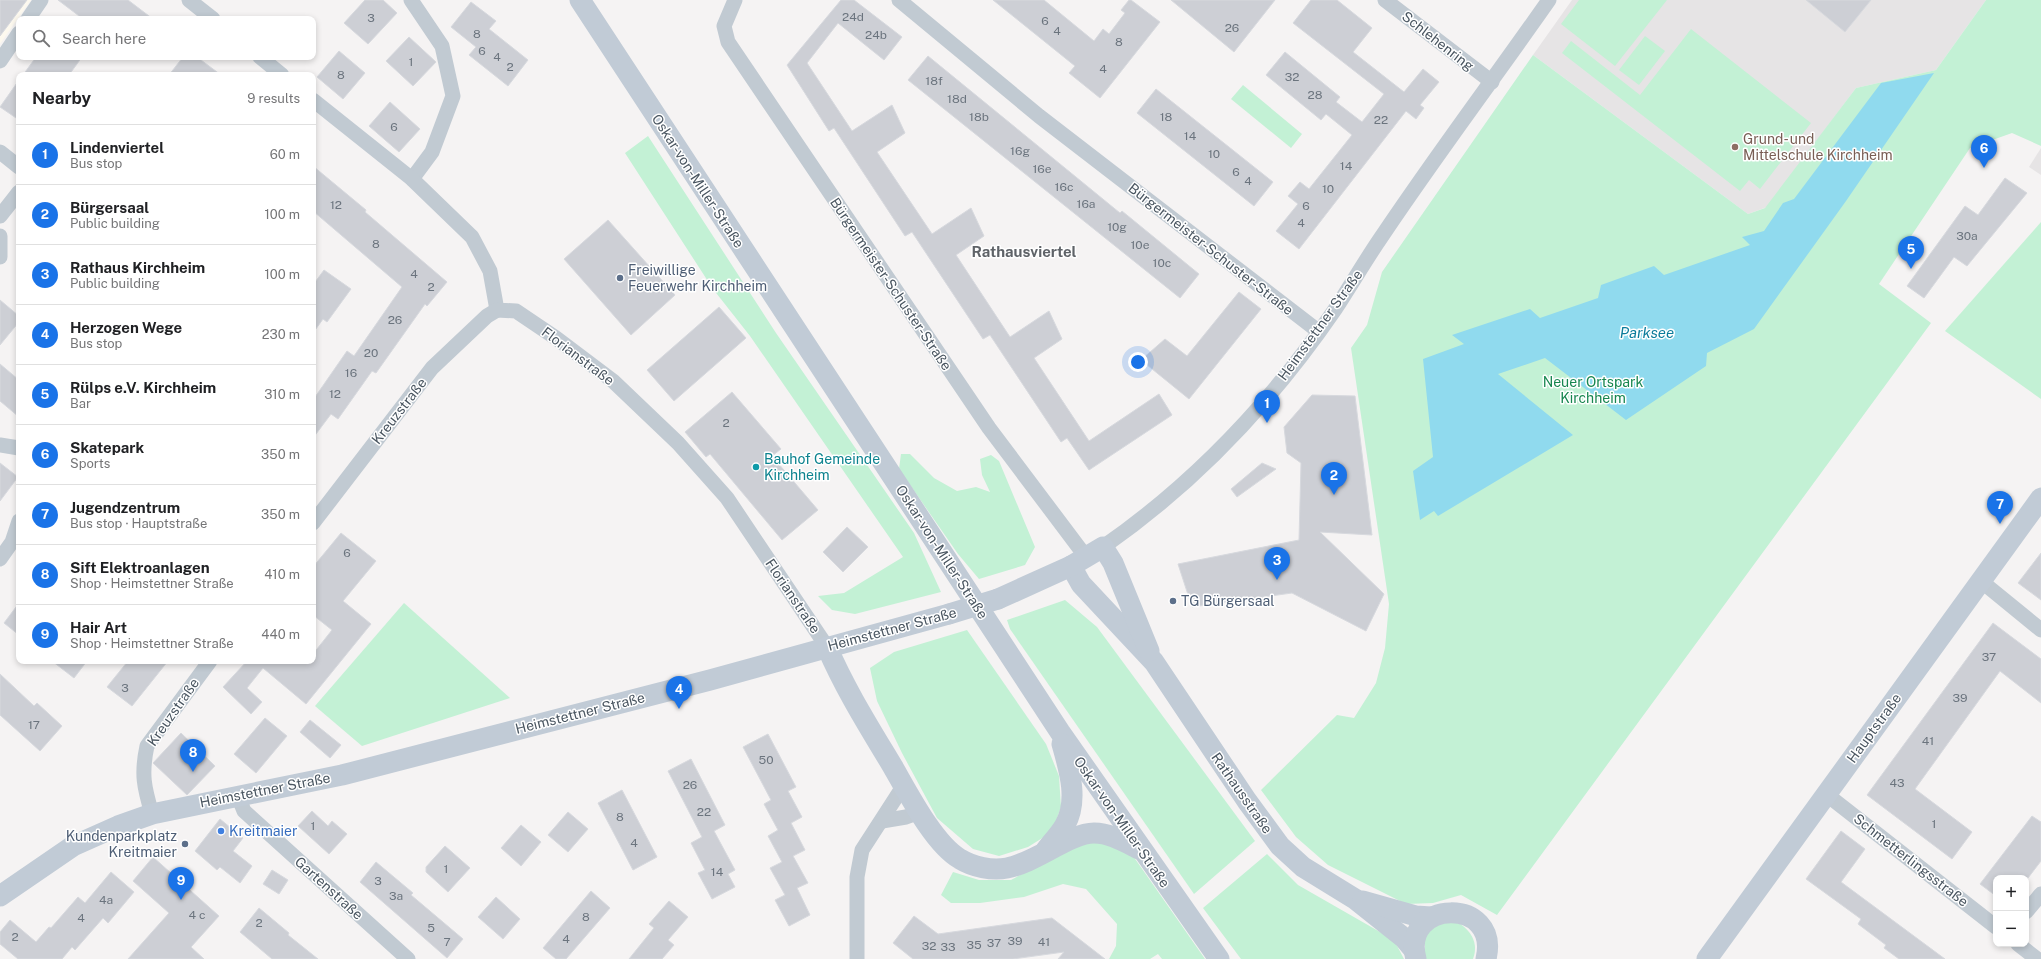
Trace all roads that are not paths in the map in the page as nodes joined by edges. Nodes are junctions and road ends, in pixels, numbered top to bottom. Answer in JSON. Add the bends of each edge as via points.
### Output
{"nodes":[{"id":1,"x":41,"y":0,"type":"edge"},
{"id":2,"x":189,"y":0,"type":"edge"},
{"id":3,"x":410,"y":0,"type":"edge"},
{"id":4,"x":580,"y":0,"type":"edge"},
{"id":5,"x":735,"y":0,"type":"edge"},
{"id":6,"x":899,"y":0,"type":"edge"},
{"id":7,"x":1385,"y":0,"type":"edge"},
{"id":8,"x":1549,"y":0,"type":"edge"},
{"id":9,"x":30,"y":16,"type":"edge"},
{"id":10,"x":209,"y":16,"type":"edge"},
{"id":11,"x":16,"y":37,"type":"edge"},
{"id":12,"x":264,"y":60,"type":"edge"},
{"id":13,"x":0,"y":61,"type":"edge"},
{"id":14,"x":278,"y":72,"type":"edge"},
{"id":15,"x":1492,"y":82,"type":"junction"},
{"id":16,"x":316,"y":102,"type":"edge"},
{"id":17,"x":0,"y":152,"type":"edge"},
{"id":18,"x":16,"y":165,"type":"edge"},
{"id":19,"x":412,"y":180,"type":"junction"},
{"id":20,"x":16,"y":196,"type":"edge"},
{"id":21,"x":0,"y":216,"type":"edge"},
{"id":22,"x":0,"y":236,"type":"edge"},
{"id":23,"x":0,"y":257,"type":"edge"},
{"id":24,"x":497,"y":310,"type":"junction"},
{"id":25,"x":1318,"y":331,"type":"junction"},
{"id":26,"x":0,"y":445,"type":"edge"},
{"id":27,"x":16,"y":448,"type":"edge"},
{"id":28,"x":2041,"y":498,"type":"edge"},
{"id":29,"x":316,"y":519,"type":"edge"},
{"id":30,"x":16,"y":530,"type":"edge"},
{"id":31,"x":1087,"y":557,"type":"junction"},
{"id":32,"x":0,"y":559,"type":"edge"},
{"id":33,"x":1981,"y":581,"type":"junction"},
{"id":34,"x":2041,"y":630,"type":"edge"},
{"id":35,"x":827,"y":647,"type":"junction"},
{"id":36,"x":1154,"y":662,"type":"junction"},
{"id":37,"x":208,"y":664,"type":"edge"},
{"id":38,"x":1060,"y":732,"type":"junction"},
{"id":39,"x":904,"y":785,"type":"junction"},
{"id":40,"x":1826,"y":794,"type":"junction"},
{"id":41,"x":238,"y":796,"type":"junction"},
{"id":42,"x":920,"y":812,"type":"junction"},
{"id":43,"x":152,"y":814,"type":"junction"},
{"id":44,"x":882,"y":821,"type":"junction"},
{"id":45,"x":1142,"y":851,"type":"junction"},
{"id":46,"x":1042,"y":855,"type":"junction"},
{"id":47,"x":2041,"y":894,"type":"edge"},
{"id":48,"x":0,"y":896,"type":"edge"},
{"id":49,"x":1355,"y":899,"type":"junction"},
{"id":50,"x":2027,"y":911,"type":"edge"},
{"id":51,"x":1431,"y":917,"type":"junction"},
{"id":52,"x":1993,"y":925,"type":"edge"},
{"id":53,"x":2022,"y":947,"type":"edge"},
{"id":54,"x":1415,"y":955,"type":"edge"},
{"id":55,"x":1489,"y":957,"type":"edge"},
{"id":56,"x":408,"y":959,"type":"edge"},
{"id":57,"x":857,"y":959,"type":"edge"},
{"id":58,"x":1219,"y":959,"type":"edge"},
{"id":59,"x":1707,"y":959,"type":"edge"},
{"id":60,"x":2037,"y":959,"type":"edge"}],
"edges":[{"from":1,"to":9,"type":"street"},
{"from":2,"to":10,"type":"street"},
{"from":3,"to":19,"type":"street","via":[[442,46],[453,96],[432,152]]},
{"from":4,"to":38,"type":"street","name":"Oskar-von-Miller-Straße"},
{"from":5,"to":31,"type":"street","name":"Bürgermeister-Schuster-Straße","via":[[724,26],[728,42],[989,428]]},
{"from":6,"to":25,"type":"street","name":"Bürgermeister-Schuster-Straße","via":[[1039,116]]},
{"from":7,"to":15,"type":"street","name":"Schlehenring"},
{"from":8,"to":15,"type":"street","name":"Heimstettner Straße"},
{"from":11,"to":13,"type":"street"},
{"from":12,"to":14,"type":"street"},
{"from":15,"to":25,"type":"street","name":"Heimstettner Straße","via":[[1380,238]]},
{"from":16,"to":19,"type":"street"},
{"from":17,"to":18,"type":"street"},
{"from":19,"to":24,"type":"street","via":[[472,237],[490,270]]},
{"from":20,"to":21,"type":"street"},
{"from":22,"to":23,"type":"street"},
{"from":24,"to":29,"type":"street","name":"Kreuzstraße","via":[[487,316],[432,368]]},
{"from":24,"to":35,"type":"street","name":"Florianstraße","via":[[516,311],[556,338],[613,381],[678,443],[727,498]]},
{"from":25,"to":31,"type":"street","name":"Heimstettner Straße","via":[[1250,417],[1203,465],[1143,519]]},
{"from":26,"to":27,"type":"street"},
{"from":28,"to":33,"type":"street","name":"Hauptstraße"},
{"from":30,"to":32,"type":"street","via":[[12,542]]},
{"from":31,"to":35,"type":"street","name":"Heimstettner Straße","bridge":true,"via":[[998,599]]},
{"from":31,"to":36,"type":"street","name":"Rathausstraße","via":[[1113,563]]},
{"from":31,"to":36,"type":"street","name":"Rathausstraße","via":[[1081,584]]},
{"from":33,"to":34,"type":"street"},
{"from":33,"to":40,"type":"street","name":"Hauptstraße"},
{"from":35,"to":39,"type":"street","via":[[845,687]]},
{"from":35,"to":41,"type":"street","name":"Heimstettner Straße","via":[[710,680],[349,773]]},
{"from":36,"to":49,"type":"street","name":"Rathausstraße","via":[[1280,846],[1303,867]]},
{"from":37,"to":43,"type":"street","name":"Kreuzstraße","via":[[147,746],[144,786]]},
{"from":38,"to":45,"type":"street","name":"Oskar-von-Miller-Straße"},
{"from":38,"to":46,"type":"street","via":[[1071,778],[1070,812],[1064,826]]},
{"from":39,"to":42,"type":"street"},
{"from":39,"to":44,"type":"street","via":[[891,802]]},
{"from":40,"to":52,"type":"street","name":"Schmetterlingsstraße"},
{"from":40,"to":59,"type":"street","name":"Hauptstraße"},
{"from":41,"to":43,"type":"street","name":"Heimstettner Straße"},
{"from":41,"to":56,"type":"street","name":"Gartenstraße","via":[[244,811]]},
{"from":42,"to":44,"type":"street"},
{"from":42,"to":46,"type":"street","via":[[947,848],[960,859],[975,866],[1006,869]]},
{"from":43,"to":48,"type":"street","name":"Heimstettner Straße","via":[[74,846]]},
{"from":44,"to":57,"type":"street","via":[[862,850],[856,876]]},
{"from":45,"to":46,"type":"street","via":[[1113,836],[1094,833],[1078,837]]},
{"from":45,"to":58,"type":"street","name":"Oskar-von-Miller-Straße"},
{"from":47,"to":50,"type":"street"},
{"from":49,"to":51,"type":"street","name":"Rathausstraße","via":[[1416,916]]},
{"from":49,"to":54,"type":"street","name":"Rathausstraße","via":[[1404,938]]},
{"from":51,"to":54,"type":"street","via":[[1418,932]]},
{"from":51,"to":55,"type":"street","name":"Rathausstraße","via":[[1455,912],[1470,917],[1477,922],[1486,936]]},
{"from":53,"to":60,"type":"street"}]}
